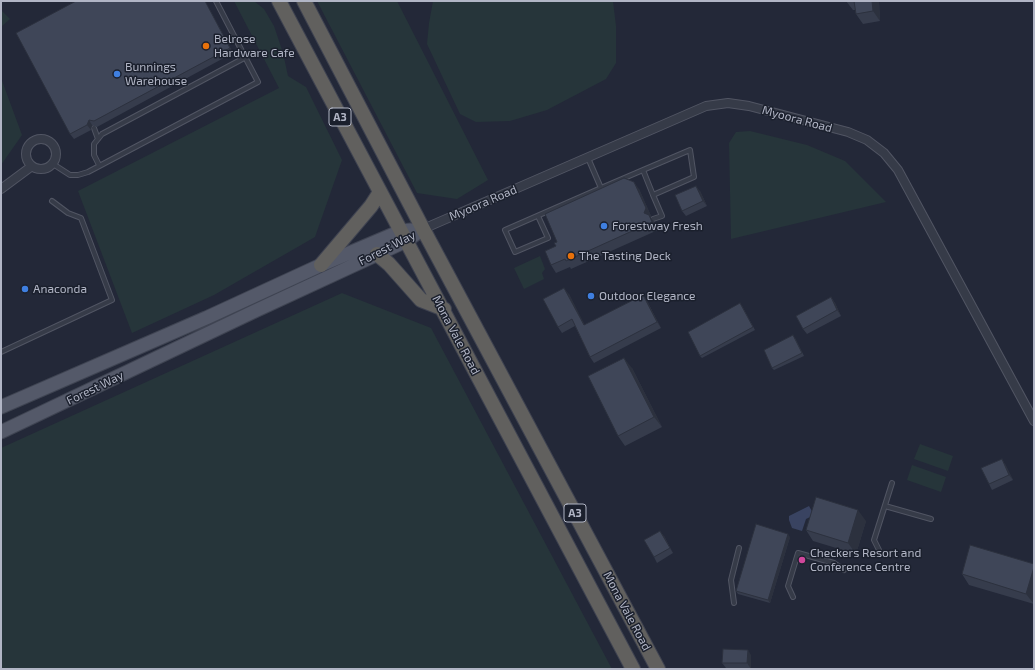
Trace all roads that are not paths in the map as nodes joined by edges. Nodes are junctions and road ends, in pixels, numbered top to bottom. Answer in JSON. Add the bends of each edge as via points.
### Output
{"nodes":[{"id":1,"x":216,"y":1,"type":"edge"},
{"id":2,"x":279,"y":1,"type":"edge"},
{"id":3,"x":304,"y":1,"type":"edge"},
{"id":4,"x":246,"y":57,"type":"junction"},
{"id":5,"x":94,"y":128,"type":"dead end"},
{"id":6,"x":98,"y":139,"type":"junction"},
{"id":7,"x":588,"y":158,"type":"junction"},
{"id":8,"x":53,"y":164,"type":"junction"},
{"id":9,"x":99,"y":165,"type":"junction"},
{"id":10,"x":32,"y":166,"type":"junction"},
{"id":11,"x":643,"y":170,"type":"junction"},
{"id":12,"x":601,"y":188,"type":"junction"},
{"id":13,"x":1,"y":189,"type":"edge"},
{"id":14,"x":380,"y":192,"type":"junction"},
{"id":15,"x":653,"y":195,"type":"junction"},
{"id":16,"x":52,"y":201,"type":"dead end"},
{"id":17,"x":538,"y":216,"type":"junction"},
{"id":18,"x":653,"y":219,"type":"dead end"},
{"id":19,"x":423,"y":229,"type":"junction"},
{"id":20,"x":403,"y":236,"type":"junction"},
{"id":21,"x":377,"y":254,"type":"junction"},
{"id":22,"x":321,"y":265,"type":"junction"},
{"id":23,"x":444,"y":309,"type":"junction"},
{"id":24,"x":1,"y":352,"type":"edge"},
{"id":25,"x":1,"y":407,"type":"edge"},
{"id":26,"x":1034,"y":421,"type":"edge"},
{"id":27,"x":1,"y":432,"type":"edge"},
{"id":28,"x":892,"y":483,"type":"dead end"},
{"id":29,"x":885,"y":506,"type":"junction"},
{"id":30,"x":931,"y":519,"type":"dead end"},
{"id":31,"x":739,"y":548,"type":"dead end"},
{"id":32,"x":879,"y":550,"type":"dead end"},
{"id":33,"x":844,"y":570,"type":"dead end"},
{"id":34,"x":793,"y":597,"type":"dead end"},
{"id":35,"x":734,"y":603,"type":"dead end"},
{"id":36,"x":634,"y":669,"type":"edge"},
{"id":37,"x":658,"y":669,"type":"edge"}],
"edges":[{"from":1,"to":4,"type":"lane"},
{"from":2,"to":14,"type":"highway","name":"Mona Vale Road","number":"A3"},
{"from":3,"to":19,"type":"highway","name":"Mona Vale Road","number":"A3"},
{"from":4,"to":6,"type":"lane","via":[[102,134]]},
{"from":4,"to":9,"type":"lane","via":[[258,82]]},
{"from":5,"to":6,"type":"lane"},
{"from":6,"to":9,"type":"lane","via":[[94,144],[94,155]]},
{"from":7,"to":12,"type":"lane"},
{"from":7,"to":19,"type":"street","name":"Myoora Road"},
{"from":7,"to":26,"type":"street","name":"Myoora Road","via":[[706,106],[728,103],[750,106],[848,132],[867,140],[884,153],[898,170]]},
{"from":8,"to":9,"type":"lane","via":[[70,175],[88,172]]},
{"from":8,"to":10,"type":"street","via":[[42,169]]},
{"from":8,"to":10,"type":"street","via":[[56,156],[54,147],[49,142],[40,140],[28,148],[27,158]]},
{"from":10,"to":13,"type":"street"},
{"from":11,"to":12,"type":"lane"},
{"from":11,"to":15,"type":"lane"},
{"from":11,"to":15,"type":"lane","via":[[690,150],[694,177]]},
{"from":12,"to":17,"type":"lane"},
{"from":14,"to":20,"type":"highway","name":"Mona Vale Road","number":"A3"},
{"from":14,"to":22,"type":"highway"},
{"from":15,"to":18,"type":"lane","via":[[662,216]]},
{"from":16,"to":24,"type":"lane","via":[[68,213],[81,218],[112,300]]},
{"from":17,"to":17,"type":"lane","via":[[548,238],[515,252],[505,230]]},
{"from":19,"to":20,"type":"main road","name":"Forest Way"},
{"from":19,"to":37,"type":"highway","name":"Mona Vale Road","number":"A3"},
{"from":20,"to":21,"type":"main road","name":"Forest Way"},
{"from":20,"to":22,"type":"main road","name":"Forest Way"},
{"from":20,"to":23,"type":"highway","name":"Mona Vale Road","number":"A3"},
{"from":21,"to":23,"type":"highway","via":[[421,300]]},
{"from":21,"to":27,"type":"main road","name":"Forest Way"},
{"from":22,"to":25,"type":"main road","name":"Forest Way"},
{"from":23,"to":36,"type":"highway","name":"Mona Vale Road","number":"A3"},
{"from":28,"to":29,"type":"lane"},
{"from":29,"to":30,"type":"lane"},
{"from":29,"to":32,"type":"lane","via":[[874,540]]},
{"from":31,"to":35,"type":"lane","via":[[731,580]]},
{"from":33,"to":34,"type":"lane","via":[[834,563],[798,553],[788,586]]}]}
